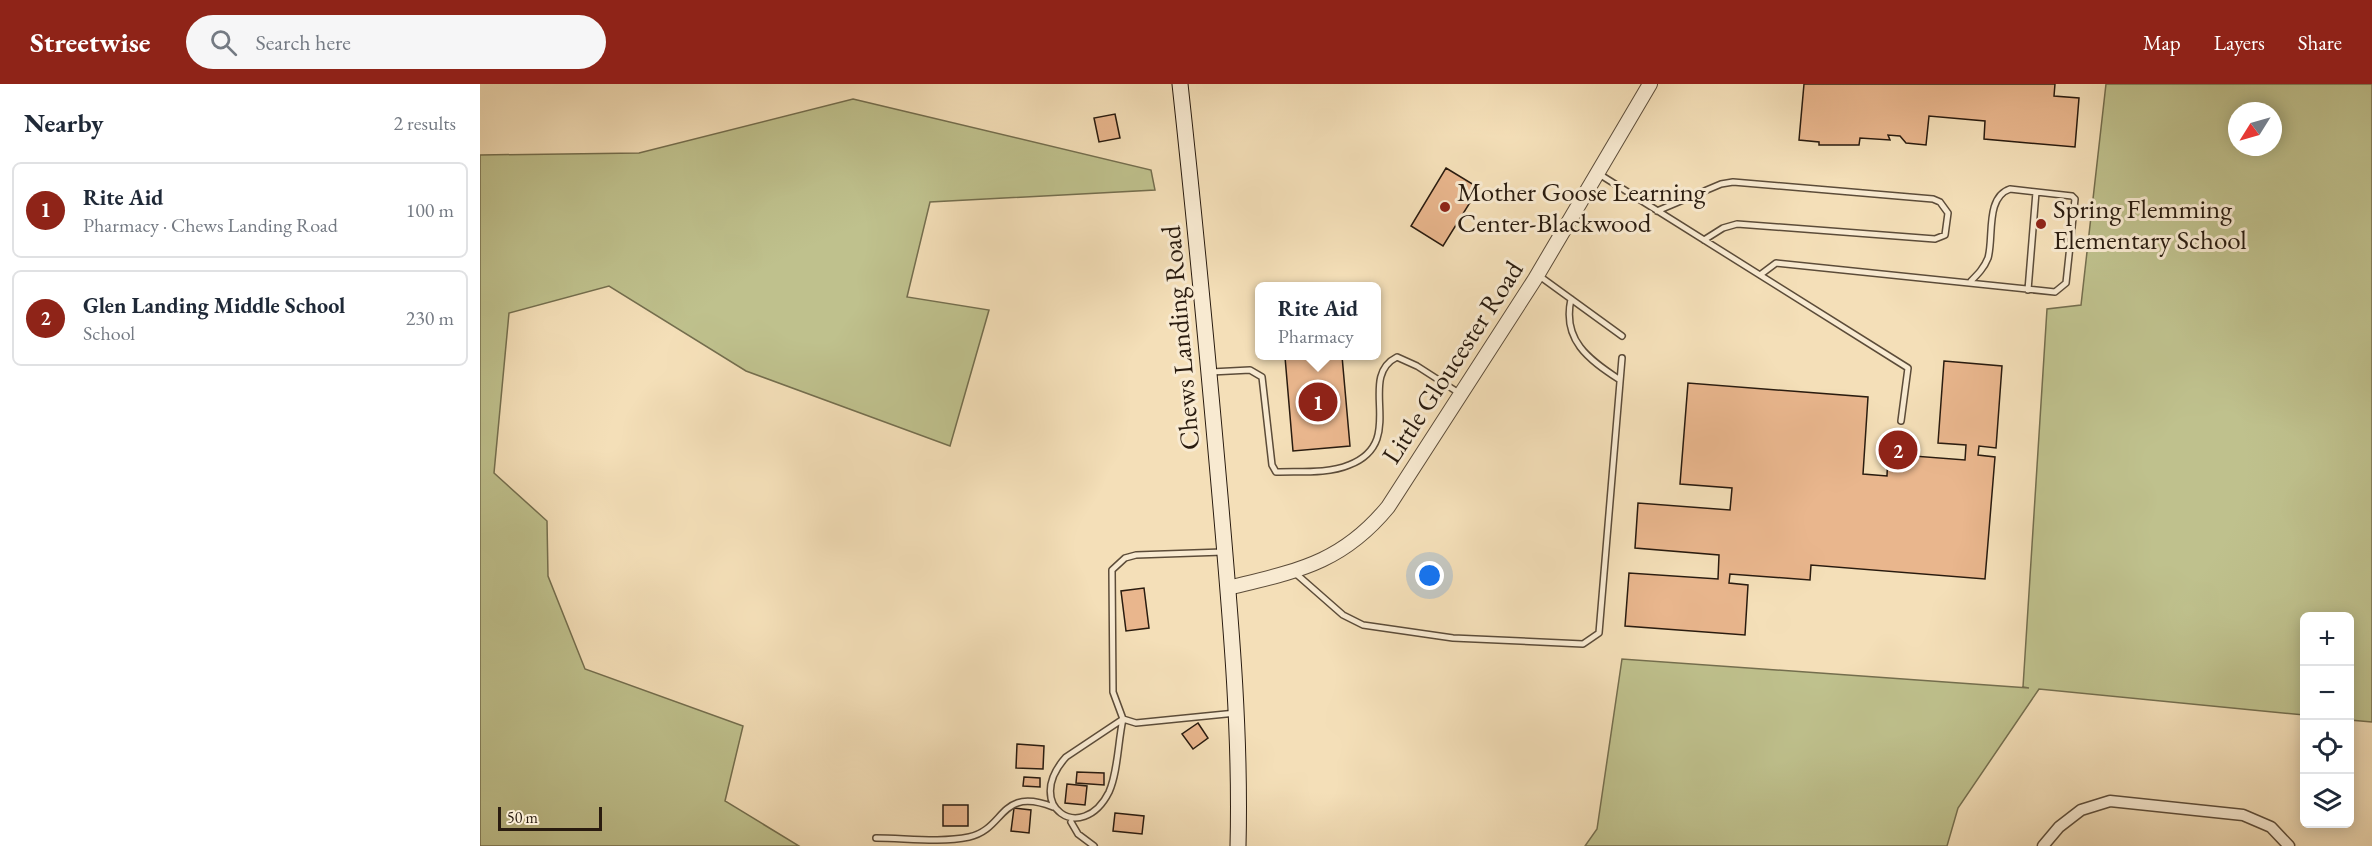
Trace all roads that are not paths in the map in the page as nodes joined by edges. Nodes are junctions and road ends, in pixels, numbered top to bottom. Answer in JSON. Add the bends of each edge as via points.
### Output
{"nodes":[{"id":1,"x":1180,"y":84,"type":"edge"},
{"id":2,"x":1650,"y":84,"type":"edge"},
{"id":3,"x":1597,"y":173,"type":"junction"},
{"id":4,"x":2036,"y":192,"type":"junction"},
{"id":5,"x":1658,"y":211,"type":"junction"},
{"id":6,"x":1704,"y":240,"type":"junction"},
{"id":7,"x":1538,"y":275,"type":"junction"},
{"id":8,"x":1760,"y":275,"type":"junction"},
{"id":9,"x":1971,"y":281,"type":"junction"},
{"id":10,"x":2028,"y":290,"type":"junction"},
{"id":11,"x":1571,"y":299,"type":"junction"},
{"id":12,"x":1622,"y":336,"type":"dead end"},
{"id":13,"x":1622,"y":358,"type":"dead end"},
{"id":14,"x":1209,"y":372,"type":"junction"},
{"id":15,"x":1620,"y":380,"type":"junction"},
{"id":16,"x":1461,"y":394,"type":"junction"},
{"id":17,"x":1901,"y":421,"type":"dead end"},
{"id":18,"x":1225,"y":552,"type":"junction"},
{"id":19,"x":1293,"y":571,"type":"junction"},
{"id":20,"x":1228,"y":588,"type":"junction"},
{"id":21,"x":1236,"y":713,"type":"junction"},
{"id":22,"x":1124,"y":719,"type":"junction"},
{"id":23,"x":1053,"y":807,"type":"junction"},
{"id":24,"x":1071,"y":822,"type":"junction"},
{"id":25,"x":876,"y":838,"type":"dead end"},
{"id":26,"x":1094,"y":846,"type":"edge"},
{"id":27,"x":1238,"y":846,"type":"edge"},
{"id":28,"x":2043,"y":846,"type":"edge"},
{"id":29,"x":2289,"y":846,"type":"edge"}],
"edges":[{"from":1,"to":14,"type":"main road","name":"Chews Landing Road"},
{"from":2,"to":3,"type":"street","name":"Little Gloucester Road"},
{"from":3,"to":5,"type":"lane"},
{"from":3,"to":7,"type":"street","name":"Little Gloucester Road"},
{"from":4,"to":9,"type":"lane","via":[[2010,189],[1998,197],[1988,258]]},
{"from":4,"to":10,"type":"lane"},
{"from":4,"to":10,"type":"lane","via":[[2072,196],[2076,203],[2066,283],[2050,293]]},
{"from":5,"to":6,"type":"lane"},
{"from":5,"to":6,"type":"lane","via":[[1733,182],[1933,199],[1948,213],[1945,235],[1935,239],[1737,224]]},
{"from":6,"to":8,"type":"lane"},
{"from":7,"to":11,"type":"lane"},
{"from":7,"to":16,"type":"street","name":"Little Gloucester Road"},
{"from":8,"to":9,"type":"lane","via":[[1776,263]]},
{"from":8,"to":17,"type":"lane","via":[[1908,368]]},
{"from":9,"to":10,"type":"lane","via":[[1980,286]]},
{"from":11,"to":12,"type":"lane"},
{"from":11,"to":15,"type":"lane","via":[[1568,322],[1575,342]]},
{"from":13,"to":15,"type":"lane"},
{"from":14,"to":16,"type":"lane","via":[[1250,370],[1262,377],[1275,472],[1338,468],[1351,465],[1365,454],[1381,429],[1379,376],[1386,362],[1396,357]]},
{"from":14,"to":18,"type":"main road","name":"Chews Landing Road"},
{"from":15,"to":19,"type":"lane","via":[[1599,633],[1582,644],[1453,638],[1364,625],[1343,615]]},
{"from":16,"to":19,"type":"street","name":"Little Gloucester Road","via":[[1371,527],[1341,552]]},
{"from":18,"to":20,"type":"main road","name":"Chews Landing Road"},
{"from":18,"to":22,"type":"lane","via":[[1136,555],[1125,558],[1113,570],[1113,692]]},
{"from":19,"to":20,"type":"street","name":"Little Gloucester Road"},
{"from":20,"to":21,"type":"main road","name":"Chews Landing Road"},
{"from":21,"to":22,"type":"lane","via":[[1136,723]]},
{"from":21,"to":27,"type":"main road","name":"Chews Landing Road"},
{"from":22,"to":23,"type":"lane","via":[[1059,764],[1052,777]]},
{"from":22,"to":24,"type":"lane","via":[[1108,795],[1090,815]]},
{"from":23,"to":24,"type":"lane"},
{"from":23,"to":25,"type":"lane","via":[[1036,800],[1020,801],[970,837]]},
{"from":24,"to":26,"type":"lane","via":[[1078,834]]},
{"from":28,"to":29,"type":"street","via":[[2081,810],[2110,801],[2243,815],[2271,827]]}]}
